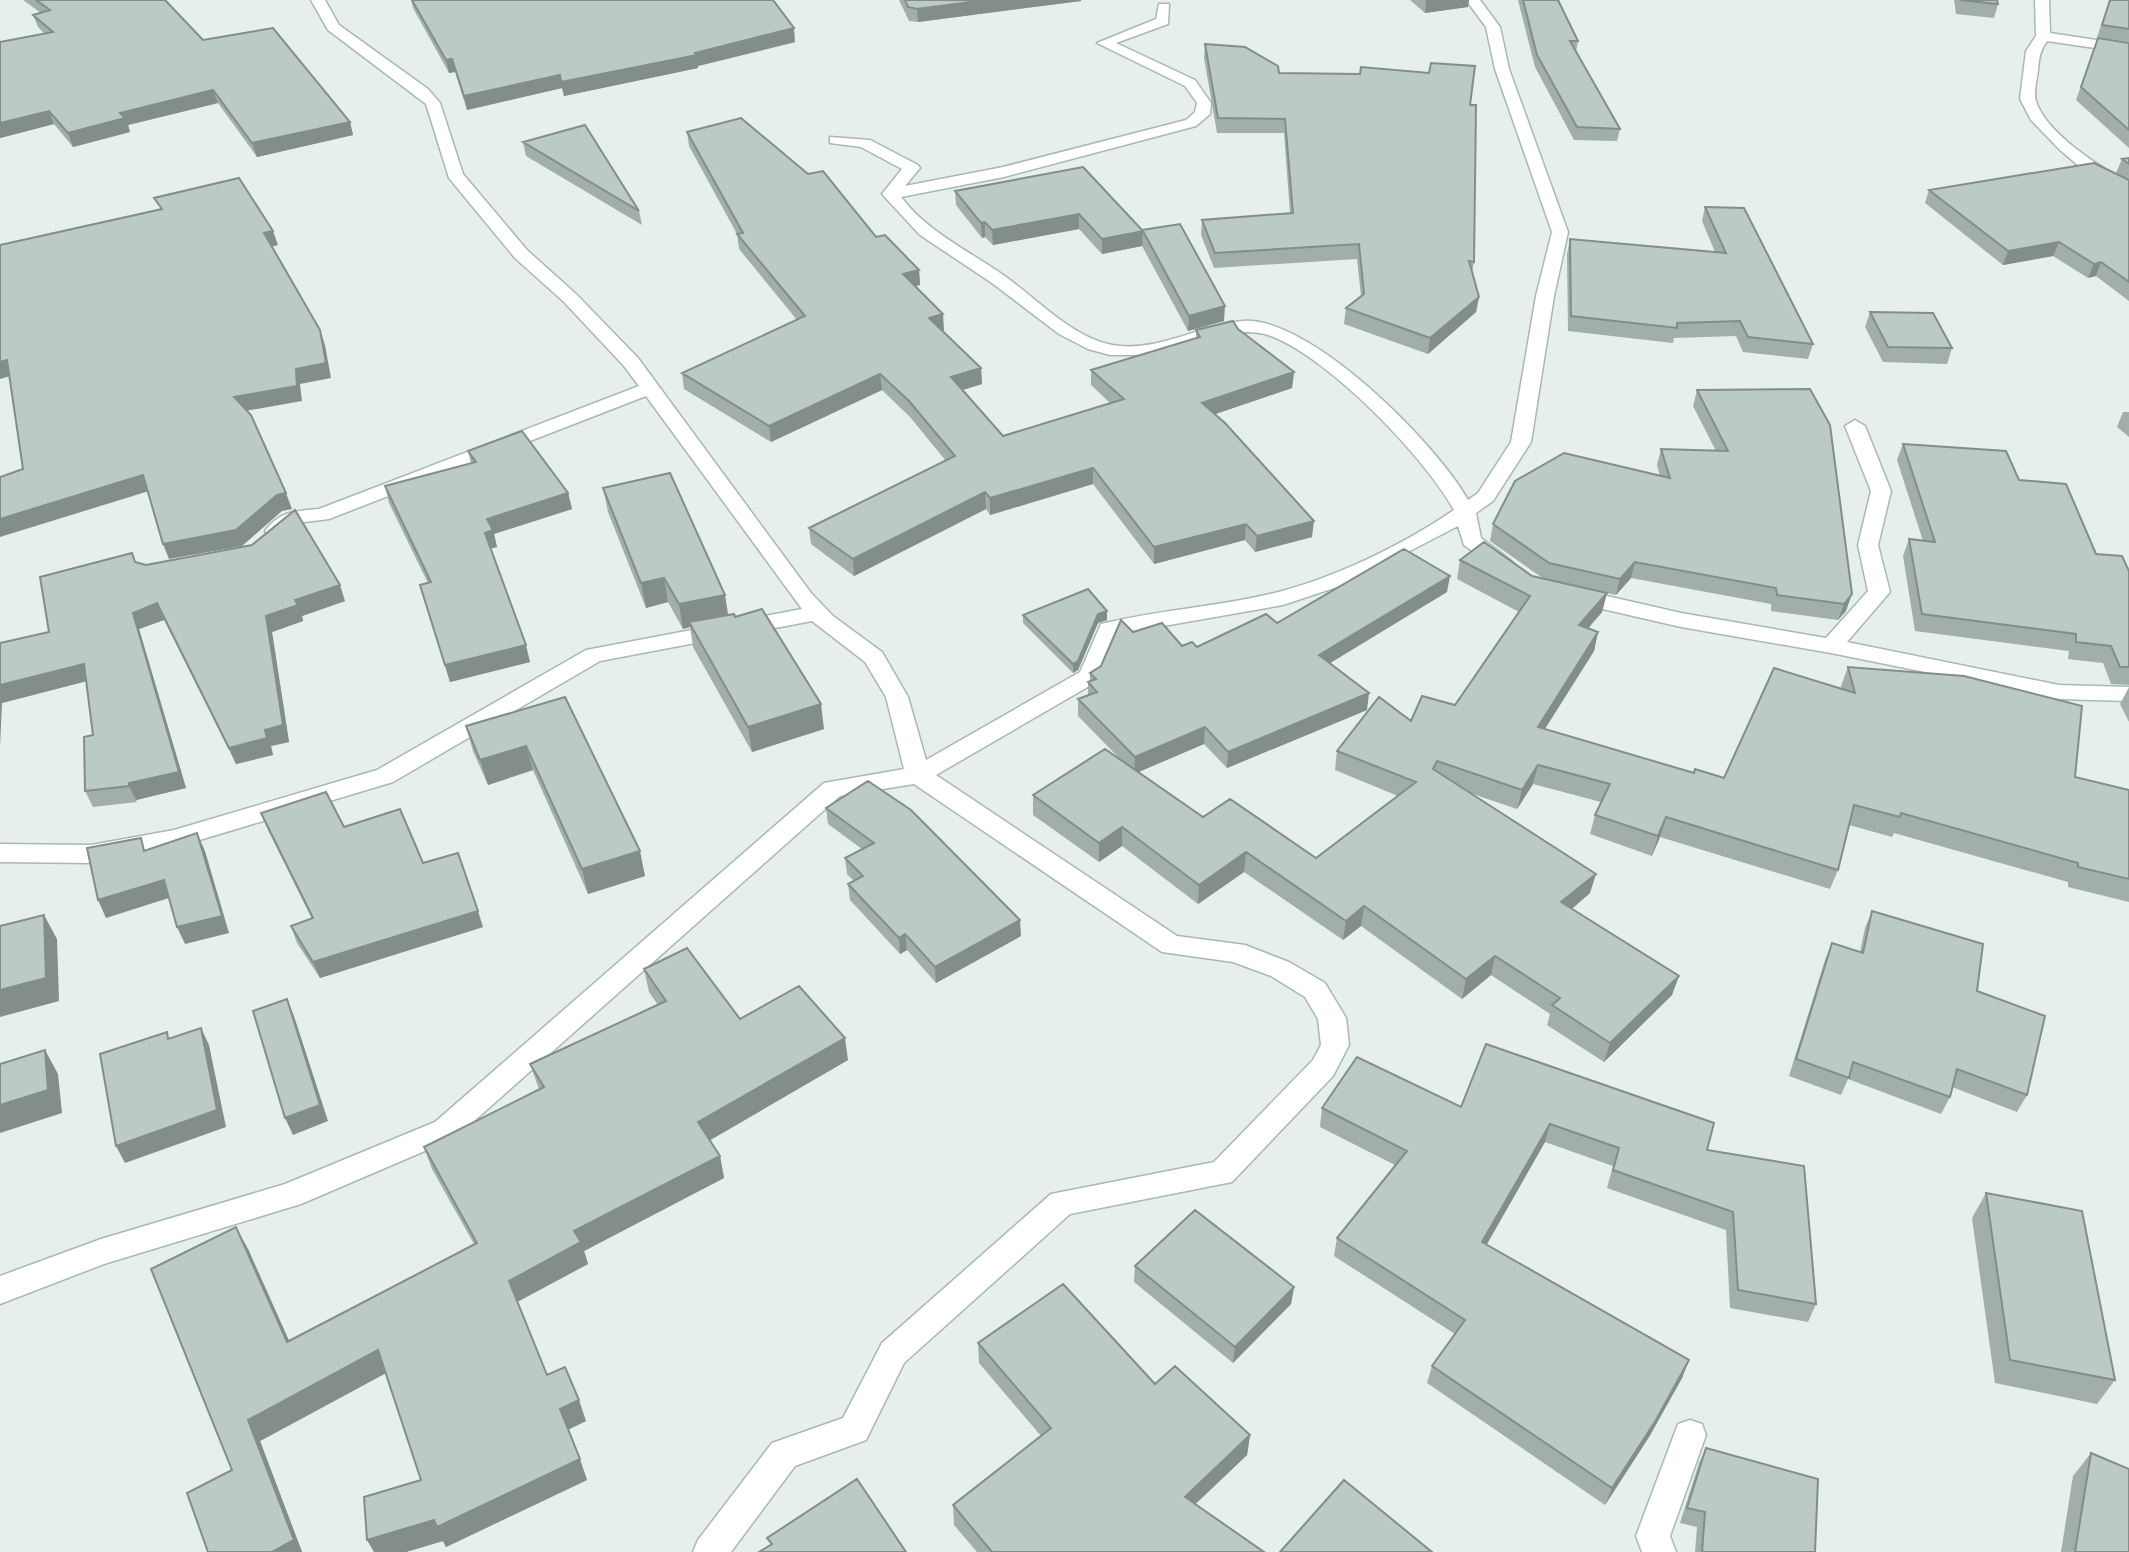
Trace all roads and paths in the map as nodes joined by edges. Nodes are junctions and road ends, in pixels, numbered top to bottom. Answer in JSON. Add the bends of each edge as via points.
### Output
{"nodes":[{"id":1,"x":318,"y":0,"type":"edge"},
{"id":2,"x":1473,"y":0,"type":"edge"},
{"id":3,"x":2042,"y":0,"type":"edge"},
{"id":4,"x":1164,"y":7,"type":"dead end"},
{"id":5,"x":2043,"y":36,"type":"junction"},
{"id":6,"x":2129,"y":49,"type":"edge"},
{"id":7,"x":835,"y":140,"type":"dead end"},
{"id":8,"x":2129,"y":191,"type":"edge"},
{"id":9,"x":890,"y":194,"type":"junction"},
{"id":10,"x":651,"y":388,"type":"junction"},
{"id":11,"x":1855,"y":426,"type":"dead end"},
{"id":12,"x":1465,"y":511,"type":"junction"},
{"id":13,"x":260,"y":545,"type":"edge"},
{"id":14,"x":1526,"y":579,"type":"edge"},
{"id":15,"x":1551,"y":590,"type":"edge"},
{"id":16,"x":818,"y":613,"type":"junction"},
{"id":17,"x":1831,"y":646,"type":"junction"},
{"id":18,"x":2129,"y":694,"type":"edge"},
{"id":19,"x":918,"y":775,"type":"junction"},
{"id":20,"x":0,"y":853,"type":"edge"},
{"id":21,"x":0,"y":1290,"type":"edge"},
{"id":22,"x":1690,"y":1435,"type":"dead end"},
{"id":23,"x":710,"y":1552,"type":"edge"},
{"id":24,"x":1659,"y":1552,"type":"edge"}],
"edges":[{"from":1,"to":10,"type":"street","via":[[333,27],[433,103],[455,175],[521,254],[570,298]]},
{"from":2,"to":12,"type":"street","via":[[1493,27],[1502,69],[1560,232],[1521,442],[1486,497]]},
{"from":3,"to":5,"type":"street"},
{"from":4,"to":9,"type":"street","via":[[1163,21],[1104,43],[1190,83],[1204,103],[1202,114],[1191,123],[1004,172]]},
{"from":5,"to":6,"type":"street"},
{"from":5,"to":8,"type":"street","via":[[2033,51],[2027,99],[2036,117],[2092,169]]},
{"from":7,"to":9,"type":"street","via":[[865,143],[912,168]]},
{"from":9,"to":12,"type":"street","via":[[905,216],[960,256],[1081,338],[1108,349],[1127,352],[1235,327],[1260,326],[1288,334],[1394,420],[1442,474]]},
{"from":10,"to":13,"type":"street","via":[[322,515],[291,517]]},
{"from":10,"to":16,"type":"street"},
{"from":11,"to":17,"type":"street","via":[[1881,491],[1868,545],[1879,592]]},
{"from":12,"to":14,"type":"street","via":[[1471,541]]},
{"from":12,"to":19,"type":"street","via":[[1437,531],[1338,579],[1275,600],[1109,629],[1090,676]]},
{"from":15,"to":17,"type":"street"},
{"from":16,"to":19,"type":"street","via":[[874,657],[897,697]]},
{"from":16,"to":20,"type":"street","via":[[594,655],[385,776],[174,839],[91,854]]},
{"from":17,"to":18,"type":"street","via":[[2059,692]]},
{"from":19,"to":21,"type":"street","via":[[833,789],[445,1130],[291,1195],[101,1252]]},
{"from":19,"to":23,"type":"street","via":[[1171,945],[1236,952],[1315,990],[1332,1018],[1335,1045],[1323,1068],[1222,1173],[1062,1203],[893,1353],[854,1429],[784,1454]]},
{"from":22,"to":24,"type":"street","via":[[1653,1536]]}]}
